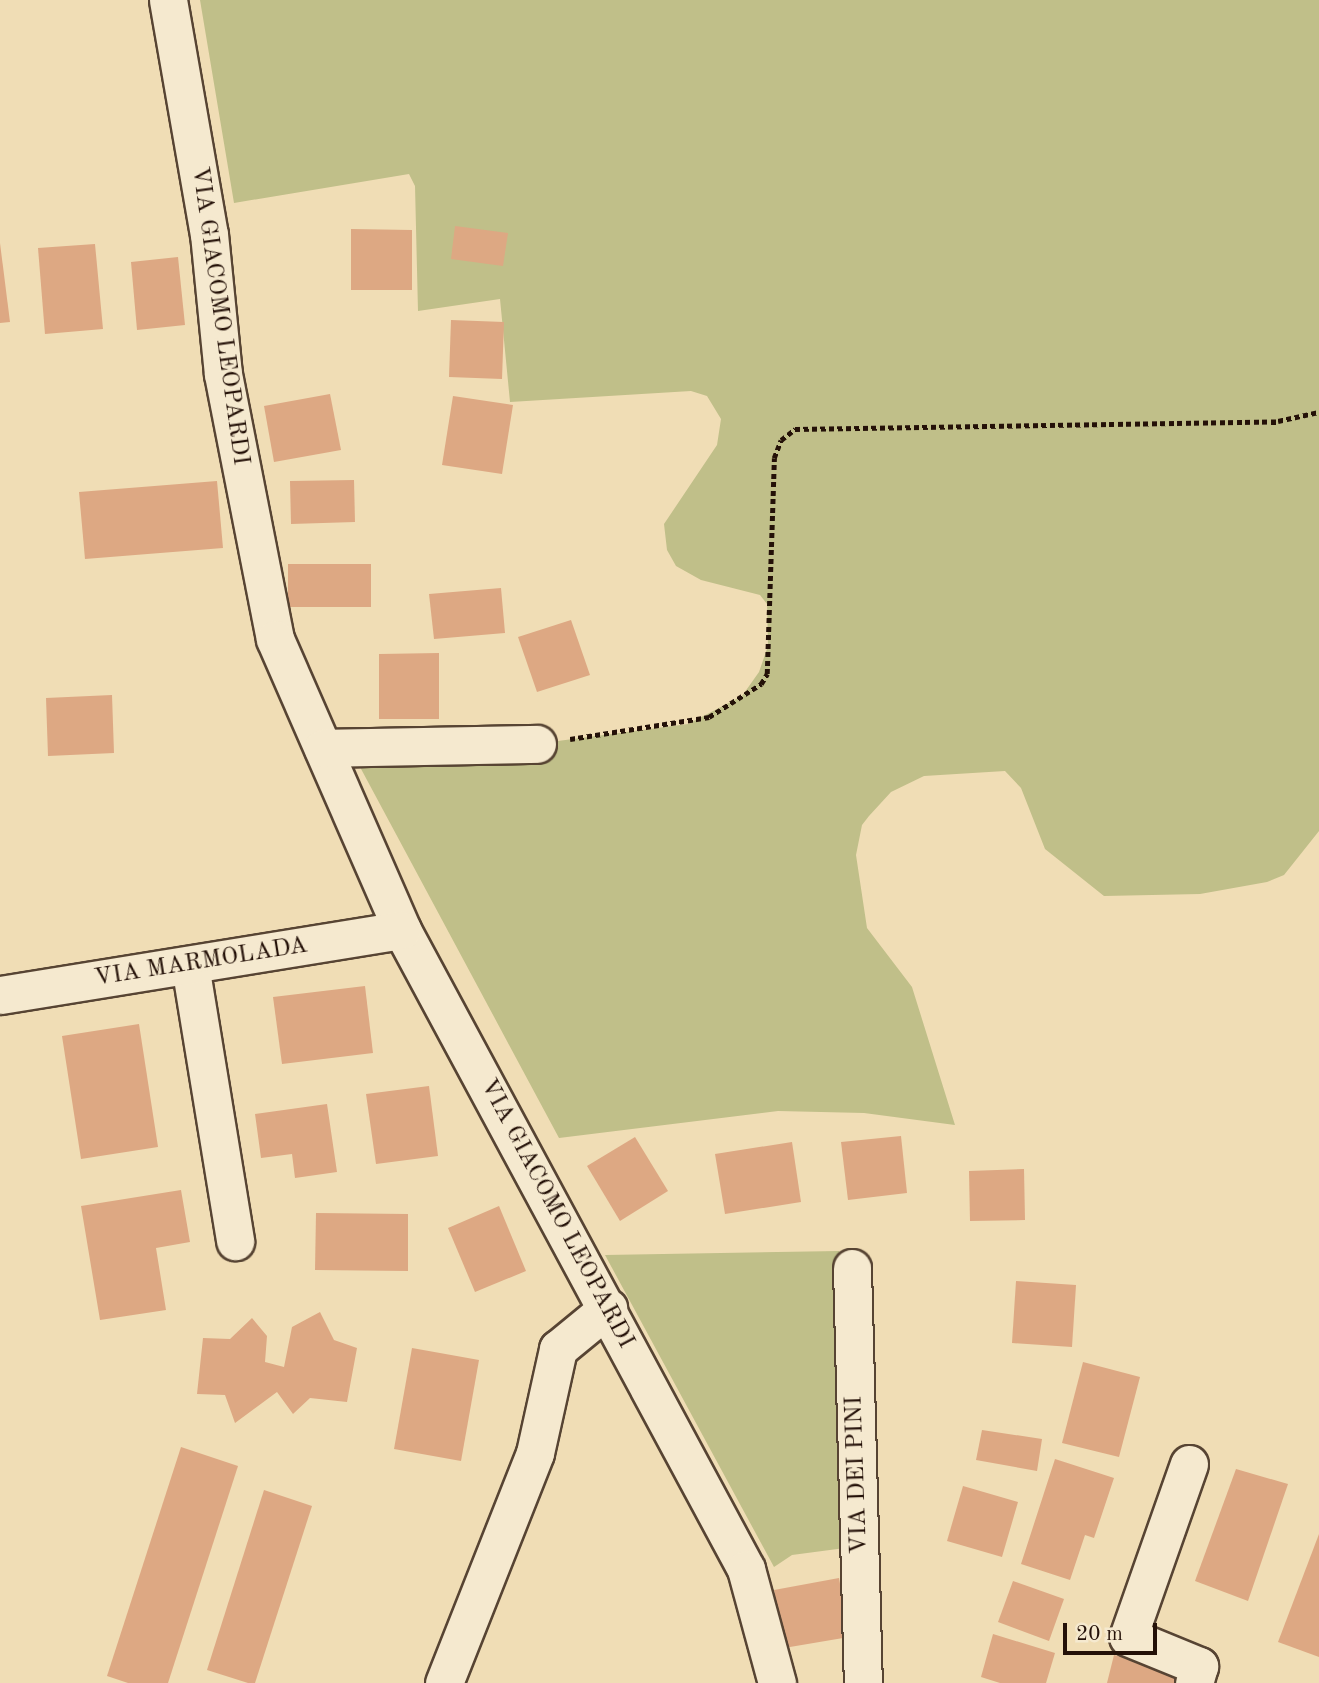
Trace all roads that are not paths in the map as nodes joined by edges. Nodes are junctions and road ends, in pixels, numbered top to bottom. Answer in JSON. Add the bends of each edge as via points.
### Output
{"nodes":[{"id":1,"x":168,"y":0,"type":"edge"},
{"id":2,"x":537,"y":744,"type":"road end"},
{"id":3,"x":323,"y":748,"type":"junction"},
{"id":4,"x":402,"y":930,"type":"junction"},
{"id":5,"x":190,"y":965,"type":"junction"},
{"id":6,"x":0,"y":995,"type":"edge"},
{"id":7,"x":235,"y":1241,"type":"dead end"},
{"id":8,"x":852,"y":1268,"type":"dead end"},
{"id":9,"x":608,"y":1308,"type":"junction"},
{"id":10,"x":1189,"y":1464,"type":"dead end"},
{"id":11,"x":444,"y":1683,"type":"edge"},
{"id":12,"x":777,"y":1683,"type":"edge"},
{"id":13,"x":863,"y":1683,"type":"edge"},
{"id":14,"x":1194,"y":1683,"type":"edge"}],
"edges":[{"from":1,"to":3,"type":"street","name":"VIA GIACOMO LEOPARDI","via":[[209,234],[223,374],[275,639]]},
{"from":2,"to":3,"type":"street"},
{"from":3,"to":4,"type":"street","name":"VIA GIACOMO LEOPARDI"},
{"from":4,"to":5,"type":"street","name":"VIA MARMOLADA"},
{"from":4,"to":9,"type":"street","name":"VIA GIACOMO LEOPARDI"},
{"from":5,"to":6,"type":"street","name":"VIA MARMOLADA"},
{"from":5,"to":7,"type":"street"},
{"from":8,"to":13,"type":"street","name":"VIA DEI PINI"},
{"from":9,"to":11,"type":"street","via":[[558,1349],[535,1453]]},
{"from":9,"to":12,"type":"street","name":"VIA GIACOMO LEOPARDI","via":[[746,1569]]},
{"from":10,"to":14,"type":"street","via":[[1128,1637],[1199,1666]]}]}
